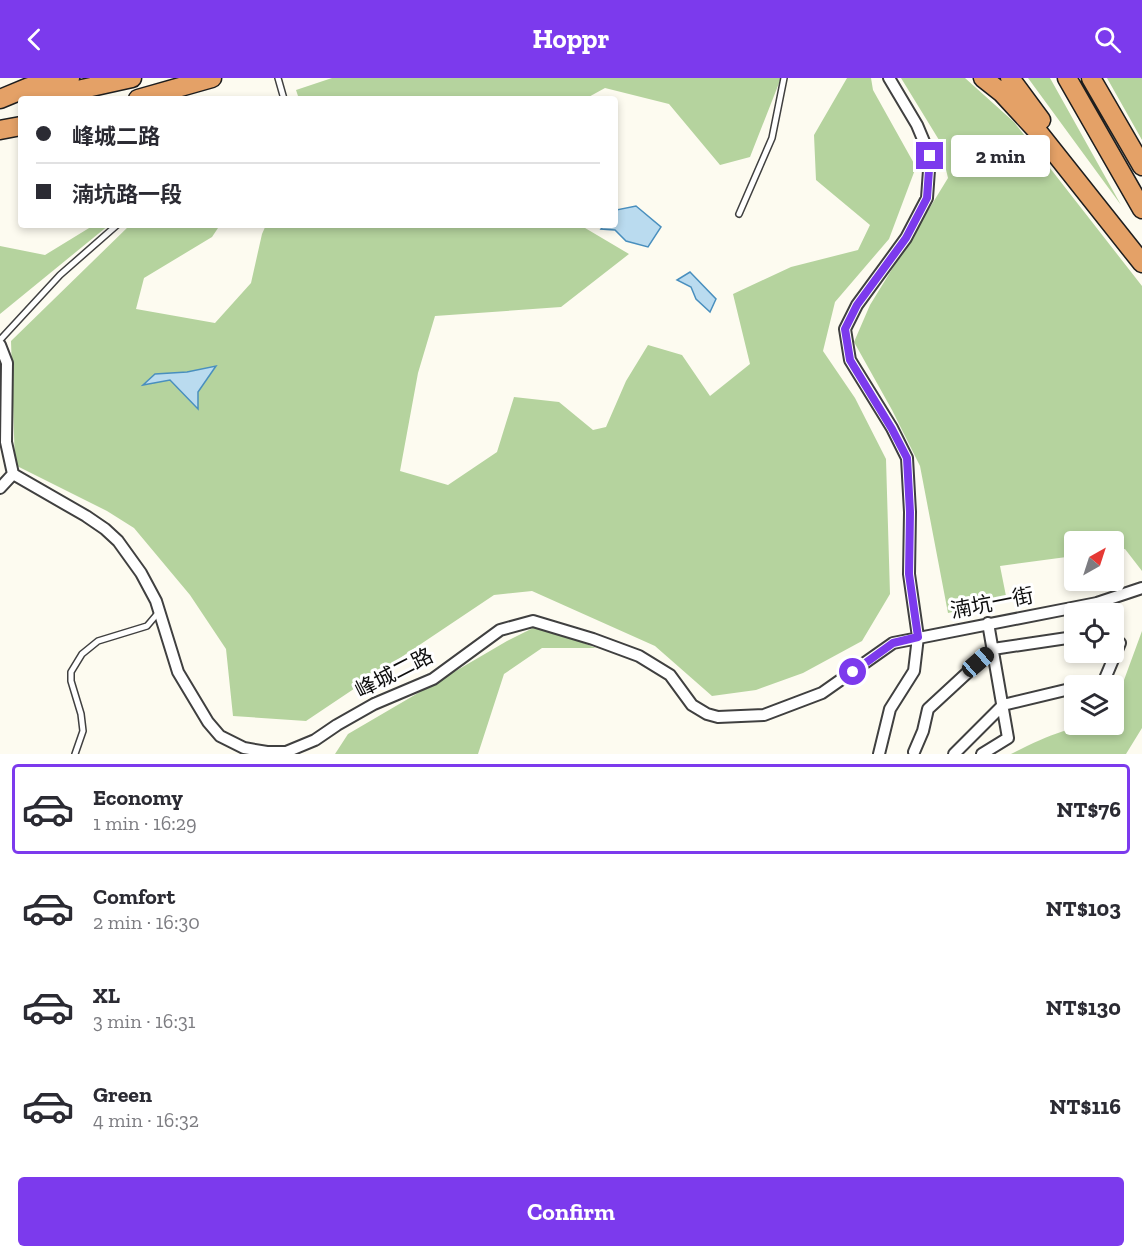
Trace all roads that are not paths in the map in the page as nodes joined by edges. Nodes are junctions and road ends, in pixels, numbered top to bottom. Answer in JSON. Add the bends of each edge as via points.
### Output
{"nodes":[{"id":1,"x":70,"y":78,"type":"edge"},
{"id":2,"x":132,"y":78,"type":"edge"},
{"id":3,"x":212,"y":78,"type":"edge"},
{"id":4,"x":278,"y":78,"type":"edge"},
{"id":5,"x":784,"y":78,"type":"edge"},
{"id":6,"x":889,"y":78,"type":"edge"},
{"id":7,"x":983,"y":78,"type":"edge"},
{"id":8,"x":1010,"y":78,"type":"edge"},
{"id":9,"x":1067,"y":78,"type":"edge"},
{"id":10,"x":1091,"y":78,"type":"edge"},
{"id":11,"x":51,"y":96,"type":"edge"},
{"id":12,"x":149,"y":96,"type":"edge"},
{"id":13,"x":283,"y":96,"type":"edge"},
{"id":14,"x":0,"y":99,"type":"edge"},
{"id":15,"x":18,"y":102,"type":"edge"},
{"id":16,"x":0,"y":105,"type":"edge"},
{"id":17,"x":18,"y":127,"type":"edge"},
{"id":18,"x":0,"y":130,"type":"edge"},
{"id":19,"x":1142,"y":166,"type":"edge"},
{"id":20,"x":1142,"y":209,"type":"edge"},
{"id":21,"x":739,"y":214,"type":"dead end"},
{"id":22,"x":114,"y":228,"type":"edge"},
{"id":23,"x":1130,"y":248,"type":"junction"},
{"id":24,"x":1142,"y":263,"type":"edge"},
{"id":25,"x":0,"y":340,"type":"edge"},
{"id":26,"x":0,"y":345,"type":"edge"},
{"id":27,"x":13,"y":474,"type":"junction"},
{"id":28,"x":0,"y":488,"type":"edge"},
{"id":29,"x":1142,"y":588,"type":"edge"},
{"id":30,"x":1110,"y":603,"type":"edge"},
{"id":31,"x":159,"y":612,"type":"junction"},
{"id":32,"x":1064,"y":613,"type":"edge"},
{"id":33,"x":988,"y":623,"type":"junction"},
{"id":34,"x":918,"y":637,"type":"junction"},
{"id":35,"x":1064,"y":638,"type":"edge"},
{"id":36,"x":993,"y":649,"type":"junction"},
{"id":37,"x":1064,"y":690,"type":"edge"},
{"id":38,"x":1003,"y":705,"type":"junction"},
{"id":39,"x":914,"y":752,"type":"dead end"},
{"id":40,"x":75,"y":754,"type":"edge"},
{"id":41,"x":879,"y":754,"type":"edge"},
{"id":42,"x":954,"y":754,"type":"edge"},
{"id":43,"x":982,"y":754,"type":"edge"}],
"edges":[{"from":1,"to":14,"type":"highway","via":[[29,87]]},
{"from":2,"to":11,"type":"highway"},
{"from":3,"to":12,"type":"highway"},
{"from":4,"to":13,"type":"lane"},
{"from":5,"to":21,"type":"lane","via":[[772,138]]},
{"from":6,"to":34,"type":"street","via":[[930,156],[927,198],[906,238],[857,305],[845,329],[850,360],[907,458],[909,574]]},
{"from":7,"to":23,"type":"highway","via":[[1039,133]]},
{"from":8,"to":23,"type":"highway"},
{"from":9,"to":20,"type":"highway"},
{"from":10,"to":19,"type":"highway"},
{"from":15,"to":16,"type":"highway"},
{"from":17,"to":18,"type":"highway"},
{"from":22,"to":25,"type":"lane","via":[[60,275]]},
{"from":23,"to":24,"type":"highway"},
{"from":26,"to":27,"type":"street","via":[[7,363],[6,442]]},
{"from":27,"to":28,"type":"street"},
{"from":27,"to":31,"type":"street","name":"峰城二路","via":[[112,535],[141,573]]},
{"from":29,"to":30,"type":"street","name":"湳坑一街"},
{"from":31,"to":34,"type":"street","name":"峰城二路","via":[[178,672],[208,722],[220,736],[244,748],[267,752],[285,752],[315,740],[374,704],[433,679],[500,630],[532,621],[639,656],[670,675],[692,705],[718,717],[764,716],[822,693],[893,643]]},
{"from":31,"to":40,"type":"lane","via":[[147,626],[98,641],[82,654],[71,672],[83,731]]},
{"from":32,"to":33,"type":"street","name":"湳坑一街"},
{"from":33,"to":34,"type":"street","name":"湳坑一街"},
{"from":33,"to":36,"type":"street"},
{"from":34,"to":41,"type":"street","via":[[914,671],[890,709]]},
{"from":35,"to":36,"type":"street"},
{"from":36,"to":38,"type":"street"},
{"from":36,"to":39,"type":"street","via":[[928,710]]},
{"from":37,"to":38,"type":"street"},
{"from":38,"to":42,"type":"street"},
{"from":38,"to":43,"type":"street","via":[[1008,738]]}]}
